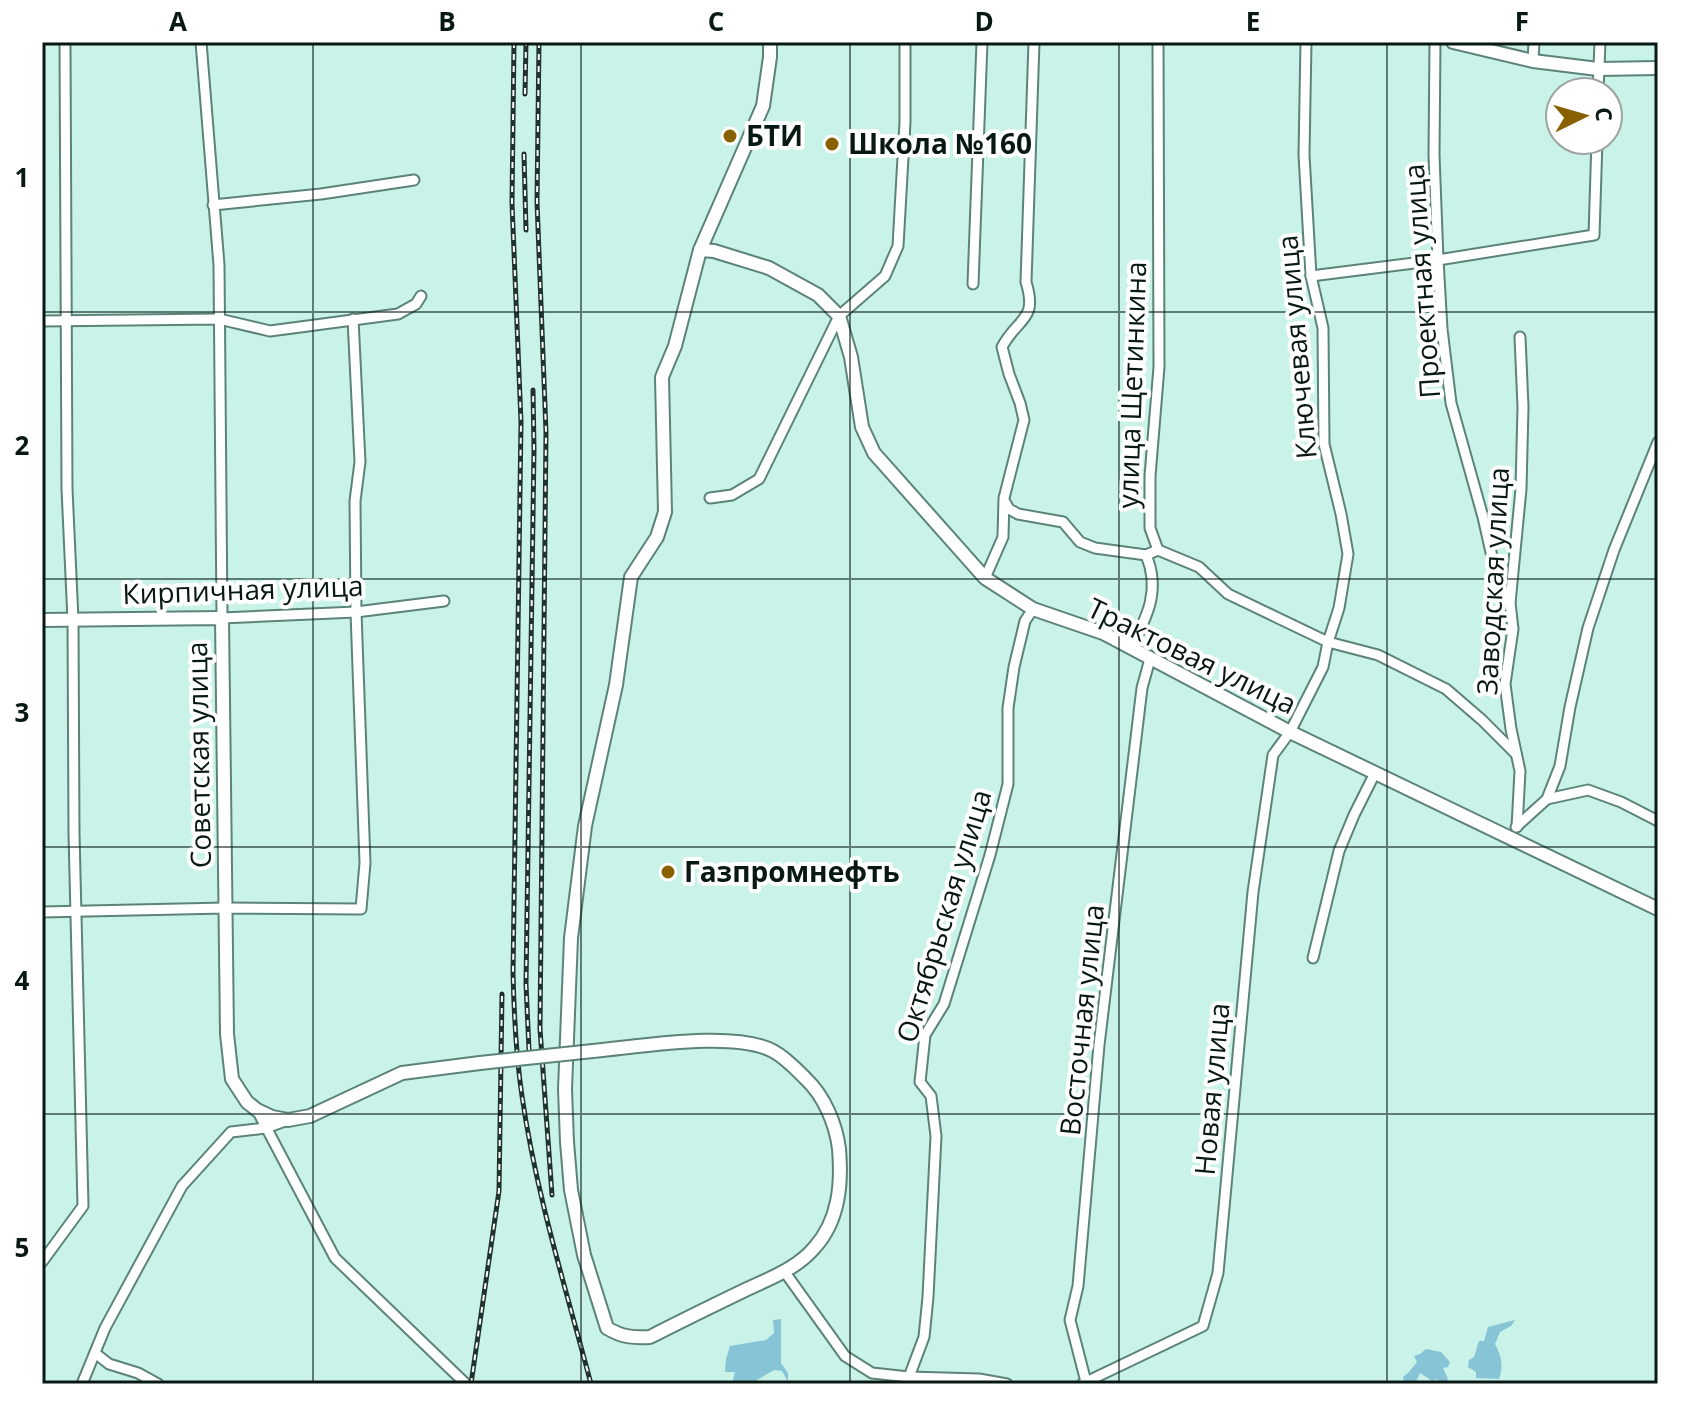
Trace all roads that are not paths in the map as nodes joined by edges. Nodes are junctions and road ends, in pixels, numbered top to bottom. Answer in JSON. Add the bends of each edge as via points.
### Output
{"nodes":[{"id":1,"x":65,"y":42,"type":"edge"},
{"id":2,"x":201,"y":42,"type":"edge"},
{"id":3,"x":770,"y":42,"type":"edge"},
{"id":4,"x":905,"y":42,"type":"edge"},
{"id":5,"x":982,"y":42,"type":"edge"},
{"id":6,"x":1034,"y":42,"type":"edge"},
{"id":7,"x":1158,"y":42,"type":"edge"},
{"id":8,"x":1306,"y":42,"type":"edge"},
{"id":9,"x":1435,"y":42,"type":"edge"},
{"id":10,"x":1453,"y":42,"type":"edge"},
{"id":11,"x":1534,"y":42,"type":"edge"},
{"id":12,"x":1600,"y":42,"type":"edge"},
{"id":13,"x":1533,"y":61,"type":"junction"},
{"id":14,"x":1658,"y":68,"type":"edge"},
{"id":15,"x":1598,"y":69,"type":"junction"},
{"id":16,"x":1598,"y":76,"type":"edge"},
{"id":17,"x":1596,"y":156,"type":"edge"},
{"id":18,"x":414,"y":180,"type":"dead end"},
{"id":19,"x":213,"y":205,"type":"junction"},
{"id":20,"x":700,"y":250,"type":"junction"},
{"id":21,"x":1438,"y":260,"type":"junction"},
{"id":22,"x":1311,"y":276,"type":"junction"},
{"id":23,"x":973,"y":284,"type":"dead end"},
{"id":24,"x":421,"y":296,"type":"dead end"},
{"id":25,"x":839,"y":316,"type":"junction"},
{"id":26,"x":219,"y":319,"type":"junction"},
{"id":27,"x":65,"y":320,"type":"junction"},
{"id":28,"x":353,"y":320,"type":"junction"},
{"id":29,"x":42,"y":321,"type":"edge"},
{"id":30,"x":1520,"y":337,"type":"dead end"},
{"id":31,"x":1658,"y":442,"type":"edge"},
{"id":32,"x":710,"y":498,"type":"dead end"},
{"id":33,"x":1004,"y":498,"type":"junction"},
{"id":34,"x":1158,"y":550,"type":"junction"},
{"id":35,"x":1146,"y":555,"type":"junction"},
{"id":36,"x":985,"y":578,"type":"junction"},
{"id":37,"x":444,"y":601,"type":"dead end"},
{"id":38,"x":1510,"y":603,"type":"junction"},
{"id":39,"x":1033,"y":609,"type":"junction"},
{"id":40,"x":356,"y":612,"type":"junction"},
{"id":41,"x":222,"y":618,"type":"junction"},
{"id":42,"x":42,"y":620,"type":"edge"},
{"id":43,"x":73,"y":620,"type":"junction"},
{"id":44,"x":1328,"y":642,"type":"junction"},
{"id":45,"x":1131,"y":648,"type":"junction"},
{"id":46,"x":1150,"y":659,"type":"junction"},
{"id":47,"x":1290,"y":732,"type":"junction"},
{"id":48,"x":1516,"y":754,"type":"junction"},
{"id":49,"x":1375,"y":773,"type":"junction"},
{"id":50,"x":1547,"y":799,"type":"junction"},
{"id":51,"x":1658,"y":821,"type":"edge"},
{"id":52,"x":1513,"y":832,"type":"junction"},
{"id":53,"x":225,"y":908,"type":"junction"},
{"id":54,"x":1658,"y":909,"type":"edge"},
{"id":55,"x":76,"y":911,"type":"junction"},
{"id":56,"x":42,"y":912,"type":"edge"},
{"id":57,"x":1313,"y":958,"type":"dead end"},
{"id":58,"x":257,"y":1110,"type":"junction"},
{"id":59,"x":288,"y":1120,"type":"junction"},
{"id":60,"x":266,"y":1128,"type":"junction"},
{"id":61,"x":42,"y":1262,"type":"edge"},
{"id":62,"x":784,"y":1271,"type":"junction"},
{"id":63,"x":95,"y":1353,"type":"junction"},
{"id":64,"x":909,"y":1377,"type":"junction"},
{"id":65,"x":1084,"y":1383,"type":"edge"},
{"id":66,"x":82,"y":1384,"type":"edge"},
{"id":67,"x":158,"y":1384,"type":"edge"},
{"id":68,"x":466,"y":1384,"type":"edge"},
{"id":69,"x":1007,"y":1384,"type":"edge"}],
"edges":[{"from":1,"to":27,"type":"street"},
{"from":2,"to":19,"type":"street","name":"Советская улица"},
{"from":3,"to":20,"type":"street","via":[[763,106]]},
{"from":4,"to":25,"type":"street","via":[[898,246],[885,276]]},
{"from":5,"to":23,"type":"street"},
{"from":6,"to":33,"type":"street","via":[[1026,282],[1030,310],[1002,347],[1024,420]]},
{"from":7,"to":34,"type":"street","name":"улица Щетинкина","via":[[1159,367],[1150,489],[1150,528]]},
{"from":8,"to":22,"type":"street","name":"Ключевая улица","via":[[1304,155]]},
{"from":9,"to":21,"type":"street","name":"Проектная улица"},
{"from":10,"to":13,"type":"street"},
{"from":11,"to":13,"type":"street"},
{"from":12,"to":15,"type":"street"},
{"from":13,"to":15,"type":"street"},
{"from":14,"to":15,"type":"street"},
{"from":15,"to":16,"type":"street"},
{"from":17,"to":21,"type":"street","via":[[1594,235]]},
{"from":18,"to":19,"type":"street"},
{"from":19,"to":26,"type":"street","name":"Советская улица"},
{"from":20,"to":25,"type":"street","via":[[769,268],[818,295]]},
{"from":20,"to":62,"type":"street","via":[[662,377],[665,512],[657,537],[631,577],[616,685],[585,826],[571,938],[565,1089],[571,1190],[601,1313],[607,1328],[620,1336],[650,1337]]},
{"from":21,"to":22,"type":"street"},
{"from":21,"to":38,"type":"street","name":"Проектная улица","via":[[1451,403],[1498,583]]},
{"from":22,"to":44,"type":"street","name":"Ключевая улица","via":[[1323,328],[1324,444],[1348,554]]},
{"from":24,"to":28,"type":"street","via":[[398,314]]},
{"from":25,"to":32,"type":"street","via":[[759,479],[732,495]]},
{"from":25,"to":36,"type":"street","name":"Трактовая улица","via":[[862,427],[874,453]]},
{"from":26,"to":27,"type":"street"},
{"from":26,"to":28,"type":"street","via":[[270,331]]},
{"from":26,"to":41,"type":"street","name":"Советская улица"},
{"from":27,"to":29,"type":"street"},
{"from":27,"to":43,"type":"street"},
{"from":28,"to":40,"type":"street","via":[[360,462]]},
{"from":30,"to":38,"type":"street","name":"Заводская улица","via":[[1521,489]]},
{"from":31,"to":50,"type":"street","via":[[1588,628],[1560,766]]},
{"from":33,"to":35,"type":"street","via":[[1018,514],[1063,522],[1080,542]]},
{"from":33,"to":36,"type":"street","via":[[1003,537]]},
{"from":34,"to":35,"type":"street"},
{"from":34,"to":44,"type":"street","via":[[1199,567],[1228,594]]},
{"from":35,"to":45,"type":"street","via":[[1151,601]]},
{"from":36,"to":39,"type":"street","name":"Трактовая улица"},
{"from":37,"to":40,"type":"street","name":"Кирпичная улица"},
{"from":38,"to":48,"type":"street","name":"Заводская улица","via":[[1513,629],[1505,684]]},
{"from":39,"to":45,"type":"street","name":"Трактовая улица"},
{"from":39,"to":64,"type":"street","name":"Октябрьская улица","via":[[1025,621],[1008,708],[1008,784],[944,1004],[925,1035],[920,1082],[931,1096],[936,1136],[924,1337]]},
{"from":40,"to":41,"type":"street","name":"Кирпичная улица"},
{"from":40,"to":53,"type":"street","via":[[365,863],[361,909]]},
{"from":41,"to":43,"type":"street","name":"Кирпичная улица"},
{"from":41,"to":53,"type":"street","name":"Советская улица"},
{"from":42,"to":43,"type":"street","name":"Кирпичная улица"},
{"from":43,"to":55,"type":"street"},
{"from":44,"to":47,"type":"street","name":"Ключевая улица","via":[[1323,667]]},
{"from":44,"to":48,"type":"street","via":[[1378,655],[1446,689]]},
{"from":45,"to":46,"type":"street","name":"Трактовая улица"},
{"from":46,"to":47,"type":"street","name":"Трактовая улица"},
{"from":46,"to":65,"type":"street","name":"Восточная улица","via":[[1137,727],[1099,1045],[1078,1286],[1070,1320]]},
{"from":47,"to":49,"type":"street","name":"Трактовая улица"},
{"from":47,"to":65,"type":"street","name":"Новая улица","via":[[1273,755],[1253,892],[1218,1273],[1203,1326]]},
{"from":48,"to":52,"type":"street","name":"Заводская улица","via":[[1520,771]]},
{"from":49,"to":52,"type":"street","name":"Трактовая улица"},
{"from":49,"to":57,"type":"street","via":[[1339,851]]},
{"from":50,"to":51,"type":"street","via":[[1588,790]]},
{"from":50,"to":52,"type":"street"},
{"from":52,"to":54,"type":"street","name":"Трактовая улица"},
{"from":53,"to":55,"type":"street"},
{"from":53,"to":58,"type":"street","name":"Советская улица","via":[[232,1079]]},
{"from":55,"to":56,"type":"street"},
{"from":55,"to":61,"type":"street","via":[[83,1206]]},
{"from":58,"to":59,"type":"street"},
{"from":58,"to":60,"type":"street","name":"Советская улица"},
{"from":59,"to":60,"type":"street"},
{"from":59,"to":62,"type":"street","bridge":true,"via":[[310,1116],[402,1073],[698,1041],[739,1041],[772,1050],[813,1085],[827,1108],[838,1140],[840,1169],[838,1202],[829,1226],[816,1247]]},
{"from":60,"to":63,"type":"street","via":[[231,1132],[182,1186]]},
{"from":60,"to":68,"type":"street","name":"Советская улица","via":[[335,1258]]},
{"from":62,"to":64,"type":"street","via":[[845,1356],[872,1373]]},
{"from":63,"to":66,"type":"street"},
{"from":63,"to":67,"type":"street"},
{"from":64,"to":69,"type":"street"}]}
